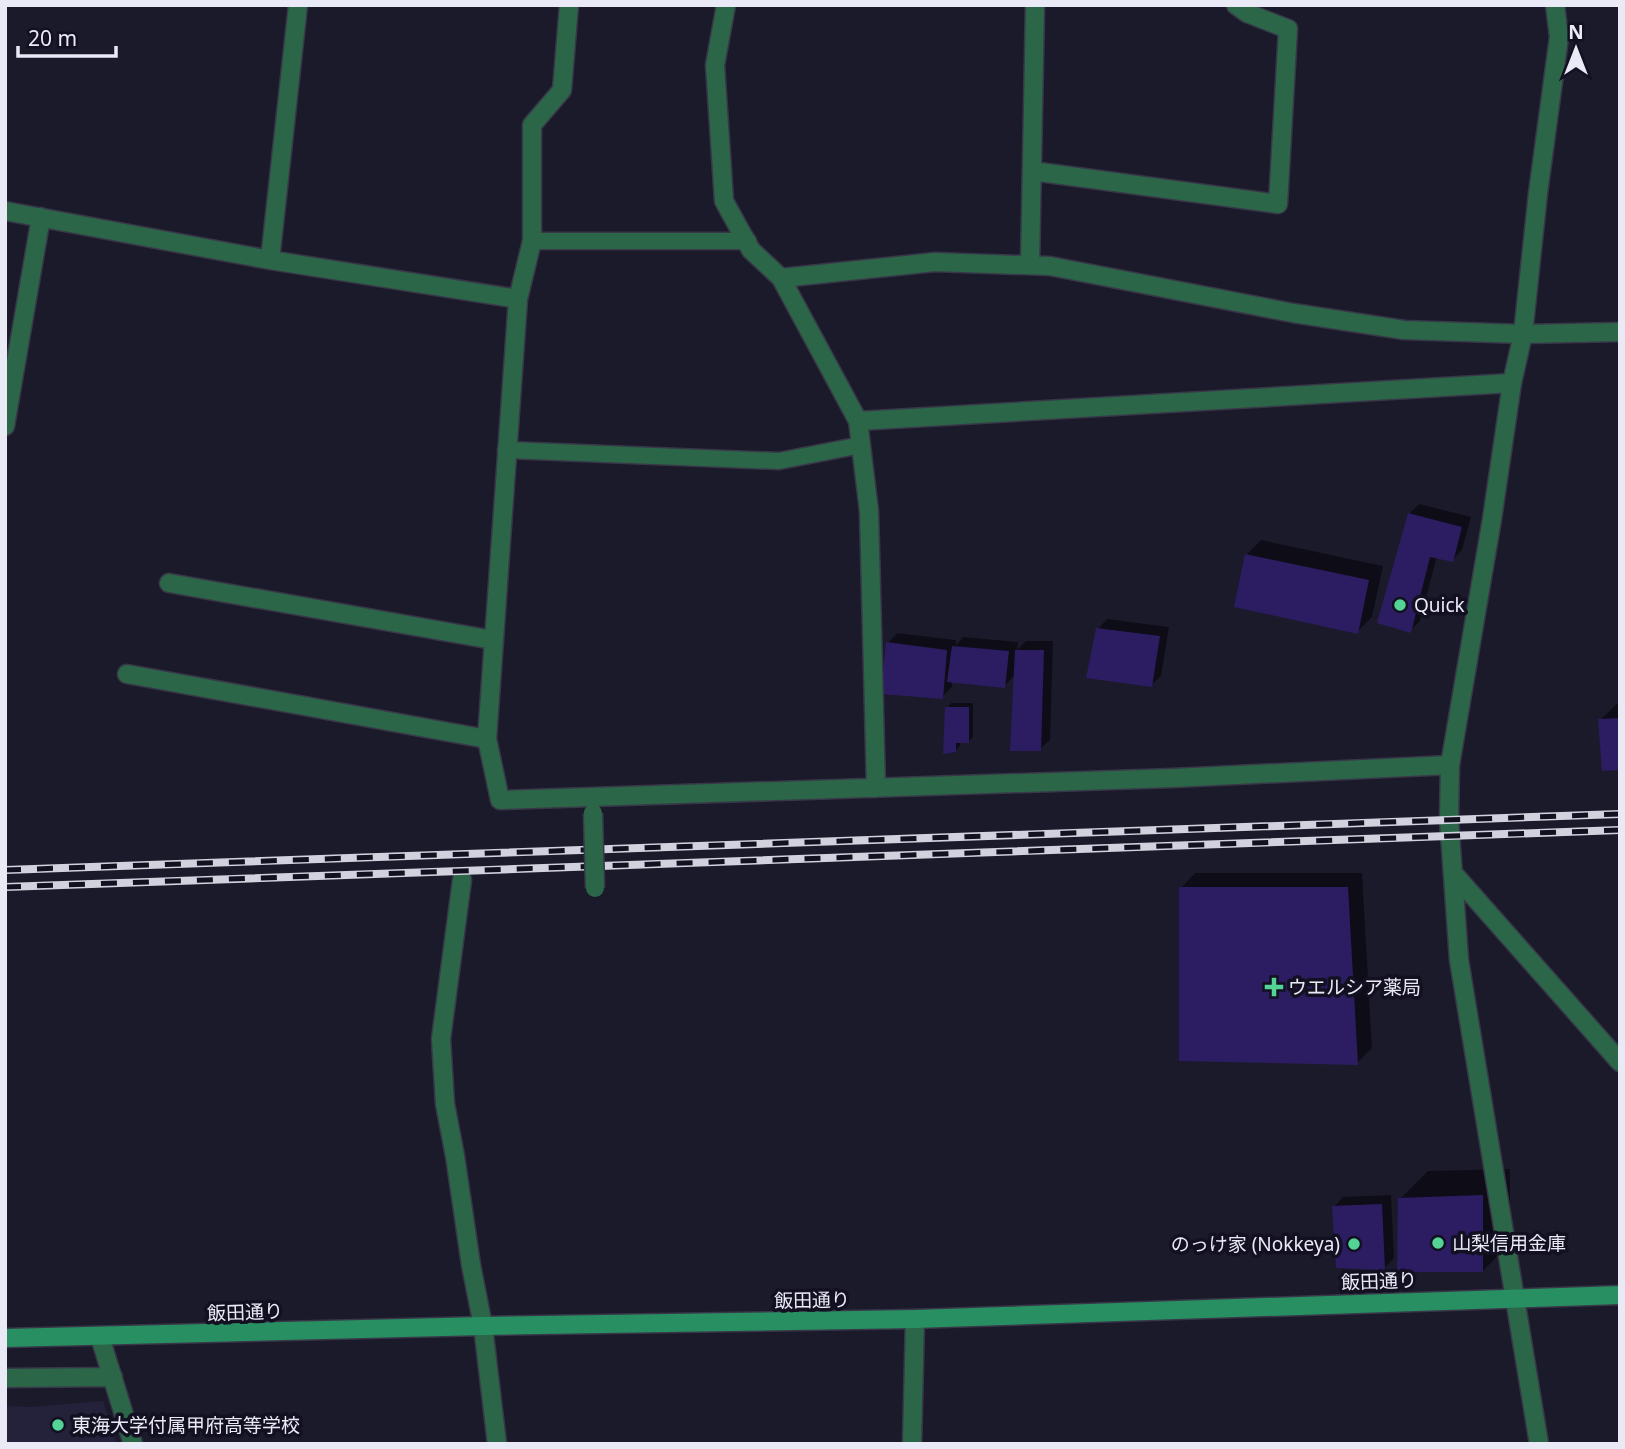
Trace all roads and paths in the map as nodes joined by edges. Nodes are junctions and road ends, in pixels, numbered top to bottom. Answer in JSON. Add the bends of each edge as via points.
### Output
{"nodes":[{"id":1,"x":298,"y":5,"type":"edge"},
{"id":2,"x":569,"y":5,"type":"edge"},
{"id":3,"x":726,"y":5,"type":"edge"},
{"id":4,"x":1035,"y":5,"type":"edge"},
{"id":5,"x":1236,"y":5,"type":"edge"},
{"id":6,"x":1555,"y":5,"type":"edge"},
{"id":7,"x":1032,"y":171,"type":"junction"},
{"id":8,"x":5,"y":211,"type":"edge"},
{"id":9,"x":41,"y":217,"type":"junction"},
{"id":10,"x":532,"y":241,"type":"junction"},
{"id":11,"x":748,"y":241,"type":"junction"},
{"id":12,"x":270,"y":260,"type":"junction"},
{"id":13,"x":1030,"y":265,"type":"junction"},
{"id":14,"x":781,"y":278,"type":"junction"},
{"id":15,"x":518,"y":299,"type":"junction"},
{"id":16,"x":1620,"y":332,"type":"edge"},
{"id":17,"x":1523,"y":334,"type":"junction"},
{"id":18,"x":1512,"y":383,"type":"junction"},
{"id":19,"x":859,"y":421,"type":"junction"},
{"id":20,"x":5,"y":426,"type":"edge"},
{"id":21,"x":861,"y":445,"type":"junction"},
{"id":22,"x":506,"y":450,"type":"junction"},
{"id":23,"x":169,"y":583,"type":"dead end"},
{"id":24,"x":493,"y":640,"type":"junction"},
{"id":25,"x":127,"y":674,"type":"dead end"},
{"id":26,"x":487,"y":739,"type":"junction"},
{"id":27,"x":1450,"y":765,"type":"junction"},
{"id":28,"x":876,"y":788,"type":"junction"},
{"id":29,"x":593,"y":813,"type":"dead end"},
{"id":30,"x":1453,"y":873,"type":"junction"},
{"id":31,"x":462,"y":880,"type":"dead end"},
{"id":32,"x":595,"y":888,"type":"dead end"},
{"id":33,"x":1620,"y":1062,"type":"edge"},
{"id":34,"x":1620,"y":1295,"type":"edge"},
{"id":35,"x":1514,"y":1297,"type":"junction"},
{"id":36,"x":915,"y":1319,"type":"junction"},
{"id":37,"x":482,"y":1326,"type":"junction"},
{"id":38,"x":100,"y":1337,"type":"junction"},
{"id":39,"x":5,"y":1338,"type":"edge"},
{"id":40,"x":113,"y":1377,"type":"junction"},
{"id":41,"x":5,"y":1378,"type":"edge"},
{"id":42,"x":133,"y":1444,"type":"edge"},
{"id":43,"x":497,"y":1444,"type":"edge"},
{"id":44,"x":912,"y":1444,"type":"edge"},
{"id":45,"x":1539,"y":1444,"type":"edge"}],
"edges":[{"from":1,"to":12,"type":"street"},
{"from":2,"to":10,"type":"street","via":[[562,90],[532,125]]},
{"from":3,"to":11,"type":"street","via":[[715,65],[724,201]]},
{"from":4,"to":7,"type":"street"},
{"from":5,"to":7,"type":"street","via":[[1288,29],[1278,204]]},
{"from":6,"to":17,"type":"street","via":[[1559,37]]},
{"from":7,"to":13,"type":"street"},
{"from":8,"to":9,"type":"street"},
{"from":9,"to":12,"type":"street"},
{"from":9,"to":20,"type":"street"},
{"from":10,"to":11,"type":"lane"},
{"from":10,"to":15,"type":"street"},
{"from":11,"to":14,"type":"street","via":[[751,250]]},
{"from":12,"to":15,"type":"street"},
{"from":13,"to":14,"type":"street","via":[[935,262]]},
{"from":13,"to":17,"type":"street","via":[[1404,330]]},
{"from":14,"to":19,"type":"street"},
{"from":15,"to":22,"type":"street"},
{"from":16,"to":17,"type":"street"},
{"from":17,"to":18,"type":"street"},
{"from":18,"to":19,"type":"street"},
{"from":18,"to":27,"type":"street"},
{"from":19,"to":21,"type":"street"},
{"from":21,"to":22,"type":"lane","via":[[779,461]]},
{"from":21,"to":28,"type":"street","via":[[869,511]]},
{"from":22,"to":24,"type":"street"},
{"from":23,"to":24,"type":"street"},
{"from":24,"to":26,"type":"street"},
{"from":25,"to":26,"type":"street"},
{"from":26,"to":28,"type":"street","via":[[500,800]]},
{"from":27,"to":28,"type":"street"},
{"from":27,"to":30,"type":"street"},
{"from":29,"to":32,"type":"street","bridge":true},
{"from":30,"to":33,"type":"street"},
{"from":30,"to":35,"type":"street","via":[[1459,960]]},
{"from":31,"to":37,"type":"street","via":[[441,1039],[445,1104]]},
{"from":34,"to":35,"type":"main road","name":"飯田通り"},
{"from":35,"to":36,"type":"main road","name":"飯田通り"},
{"from":35,"to":45,"type":"street"},
{"from":36,"to":37,"type":"main road","name":"飯田通り"},
{"from":36,"to":44,"type":"street"},
{"from":37,"to":38,"type":"main road","name":"飯田通り"},
{"from":37,"to":43,"type":"street"},
{"from":38,"to":39,"type":"main road","name":"飯田通り"},
{"from":38,"to":40,"type":"street"},
{"from":40,"to":41,"type":"street"},
{"from":40,"to":42,"type":"street"}]}
